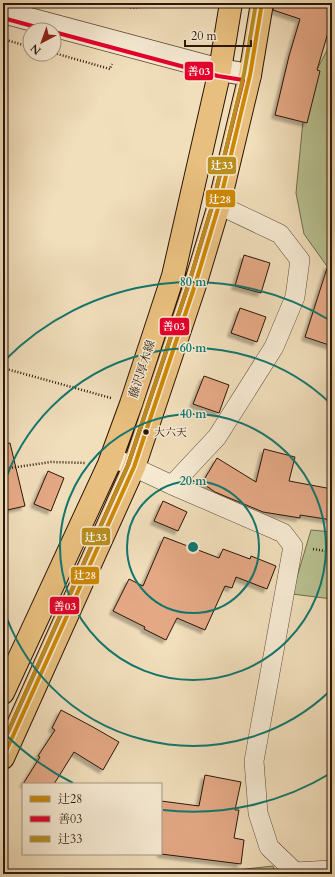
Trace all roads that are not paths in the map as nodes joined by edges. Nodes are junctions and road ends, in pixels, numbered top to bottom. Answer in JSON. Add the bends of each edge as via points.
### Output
{"nodes":[{"id":1,"x":231,"y":3,"type":"edge"},
{"id":2,"x":262,"y":3,"type":"edge"},
{"id":3,"x":3,"y":12,"type":"edge"},
{"id":4,"x":220,"y":70,"type":"junction"},
{"id":5,"x":250,"y":75,"type":"junction"},
{"id":6,"x":219,"y":205,"type":"junction"},
{"id":7,"x":110,"y":461,"type":"junction"},
{"id":8,"x":134,"y":467,"type":"junction"},
{"id":9,"x":172,"y":485,"type":"junction"},
{"id":10,"x":3,"y":693,"type":"edge"},
{"id":11,"x":3,"y":758,"type":"edge"},
{"id":12,"x":332,"y":870,"type":"edge"},
{"id":13,"x":295,"y":873,"type":"edge"}],
"edges":[{"from":1,"to":4,"type":"main road","name":"藤沢厚木線"},
{"from":2,"to":5,"type":"main road","name":"藤沢厚木線"},
{"from":3,"to":4,"type":"street"},
{"from":4,"to":5,"type":"street"},
{"from":4,"to":7,"type":"main road","name":"藤沢厚木線","via":[[173,276]]},
{"from":5,"to":6,"type":"main road","name":"藤沢厚木線"},
{"from":6,"to":8,"type":"main road","name":"藤沢厚木線"},
{"from":6,"to":9,"type":"street","via":[[280,234],[300,260],[295,297],[274,347],[217,438]]},
{"from":7,"to":8,"type":"street"},
{"from":7,"to":10,"type":"main road","name":"藤沢厚木線"},
{"from":8,"to":9,"type":"street"},
{"from":8,"to":11,"type":"main road","name":"藤沢厚木線"},
{"from":9,"to":13,"type":"street","via":[[283,533],[293,546],[254,761],[258,814],[269,847]]},
{"from":12,"to":13,"type":"street"}]}
